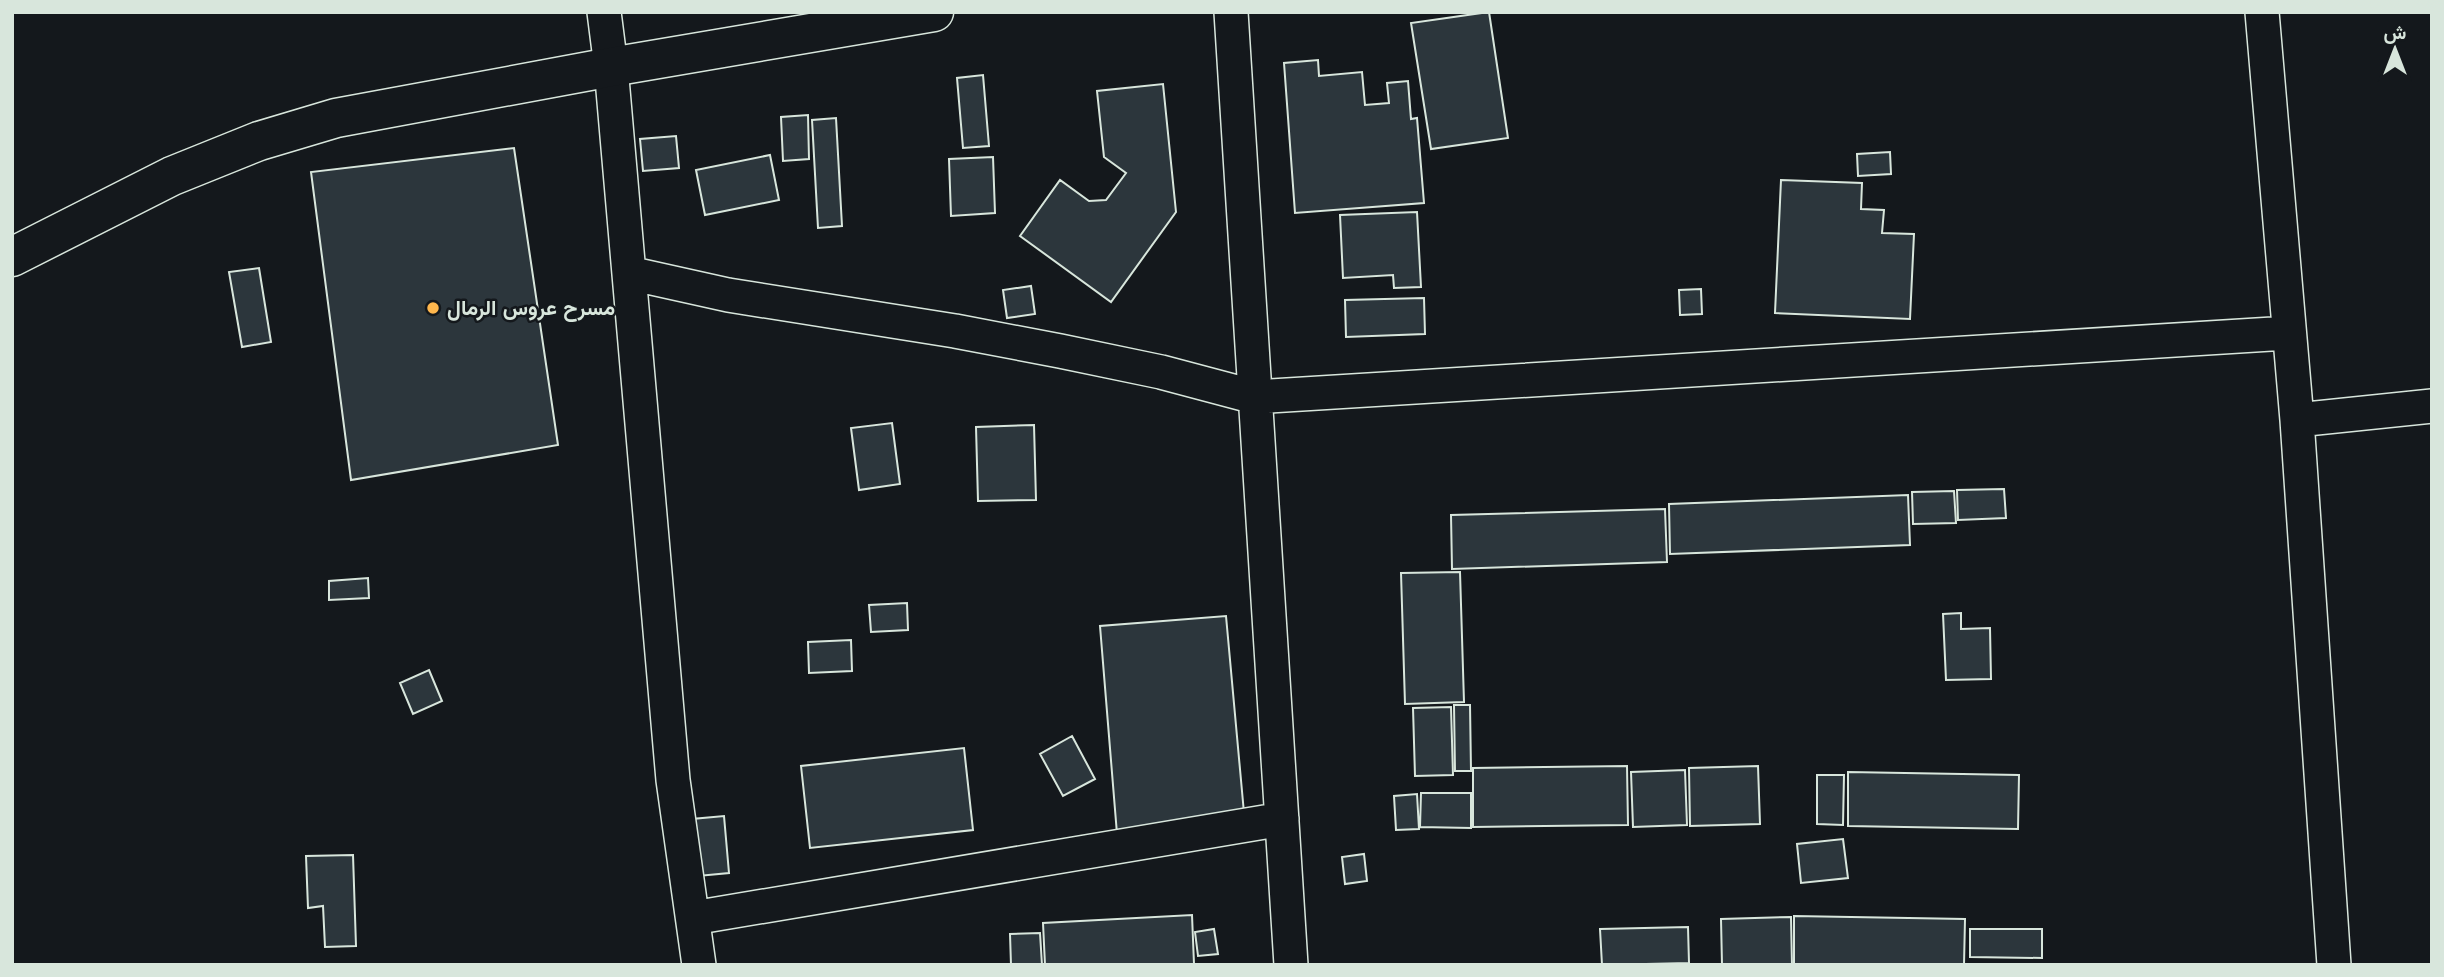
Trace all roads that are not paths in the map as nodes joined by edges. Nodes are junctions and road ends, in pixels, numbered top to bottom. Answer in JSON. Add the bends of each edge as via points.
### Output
{"nodes":[{"id":1,"x":604,"y":12,"type":"edge"},
{"id":2,"x":934,"y":12,"type":"edge"},
{"id":3,"x":1231,"y":12,"type":"edge"},
{"id":4,"x":2262,"y":12,"type":"edge"},
{"id":5,"x":611,"y":67,"type":"junction"},
{"id":6,"x":12,"y":257,"type":"edge"},
{"id":7,"x":629,"y":273,"type":"junction"},
{"id":8,"x":2289,"y":333,"type":"junction"},
{"id":9,"x":1255,"y":397,"type":"junction"},
{"id":10,"x":2432,"y":406,"type":"edge"},
{"id":11,"x":2297,"y":420,"type":"junction"},
{"id":12,"x":1282,"y":819,"type":"junction"},
{"id":13,"x":693,"y":918,"type":"junction"},
{"id":14,"x":699,"y":965,"type":"edge"},
{"id":15,"x":1291,"y":965,"type":"edge"},
{"id":16,"x":2334,"y":965,"type":"edge"}],
"edges":[{"from":1,"to":5,"type":"street"},
{"from":2,"to":5,"type":"main road"},
{"from":3,"to":9,"type":"street"},
{"from":4,"to":8,"type":"street"},
{"from":5,"to":6,"type":"main road","via":[[336,118],[259,141],[172,176]]},
{"from":5,"to":7,"type":"street"},
{"from":7,"to":9,"type":"street","via":[[728,295],[1060,351]]},
{"from":7,"to":13,"type":"street","via":[[673,780]]},
{"from":8,"to":9,"type":"street"},
{"from":8,"to":11,"type":"street"},
{"from":9,"to":12,"type":"street"},
{"from":10,"to":11,"type":"street"},
{"from":11,"to":16,"type":"street"},
{"from":12,"to":13,"type":"street"},
{"from":12,"to":15,"type":"street"},
{"from":13,"to":14,"type":"street"}]}
